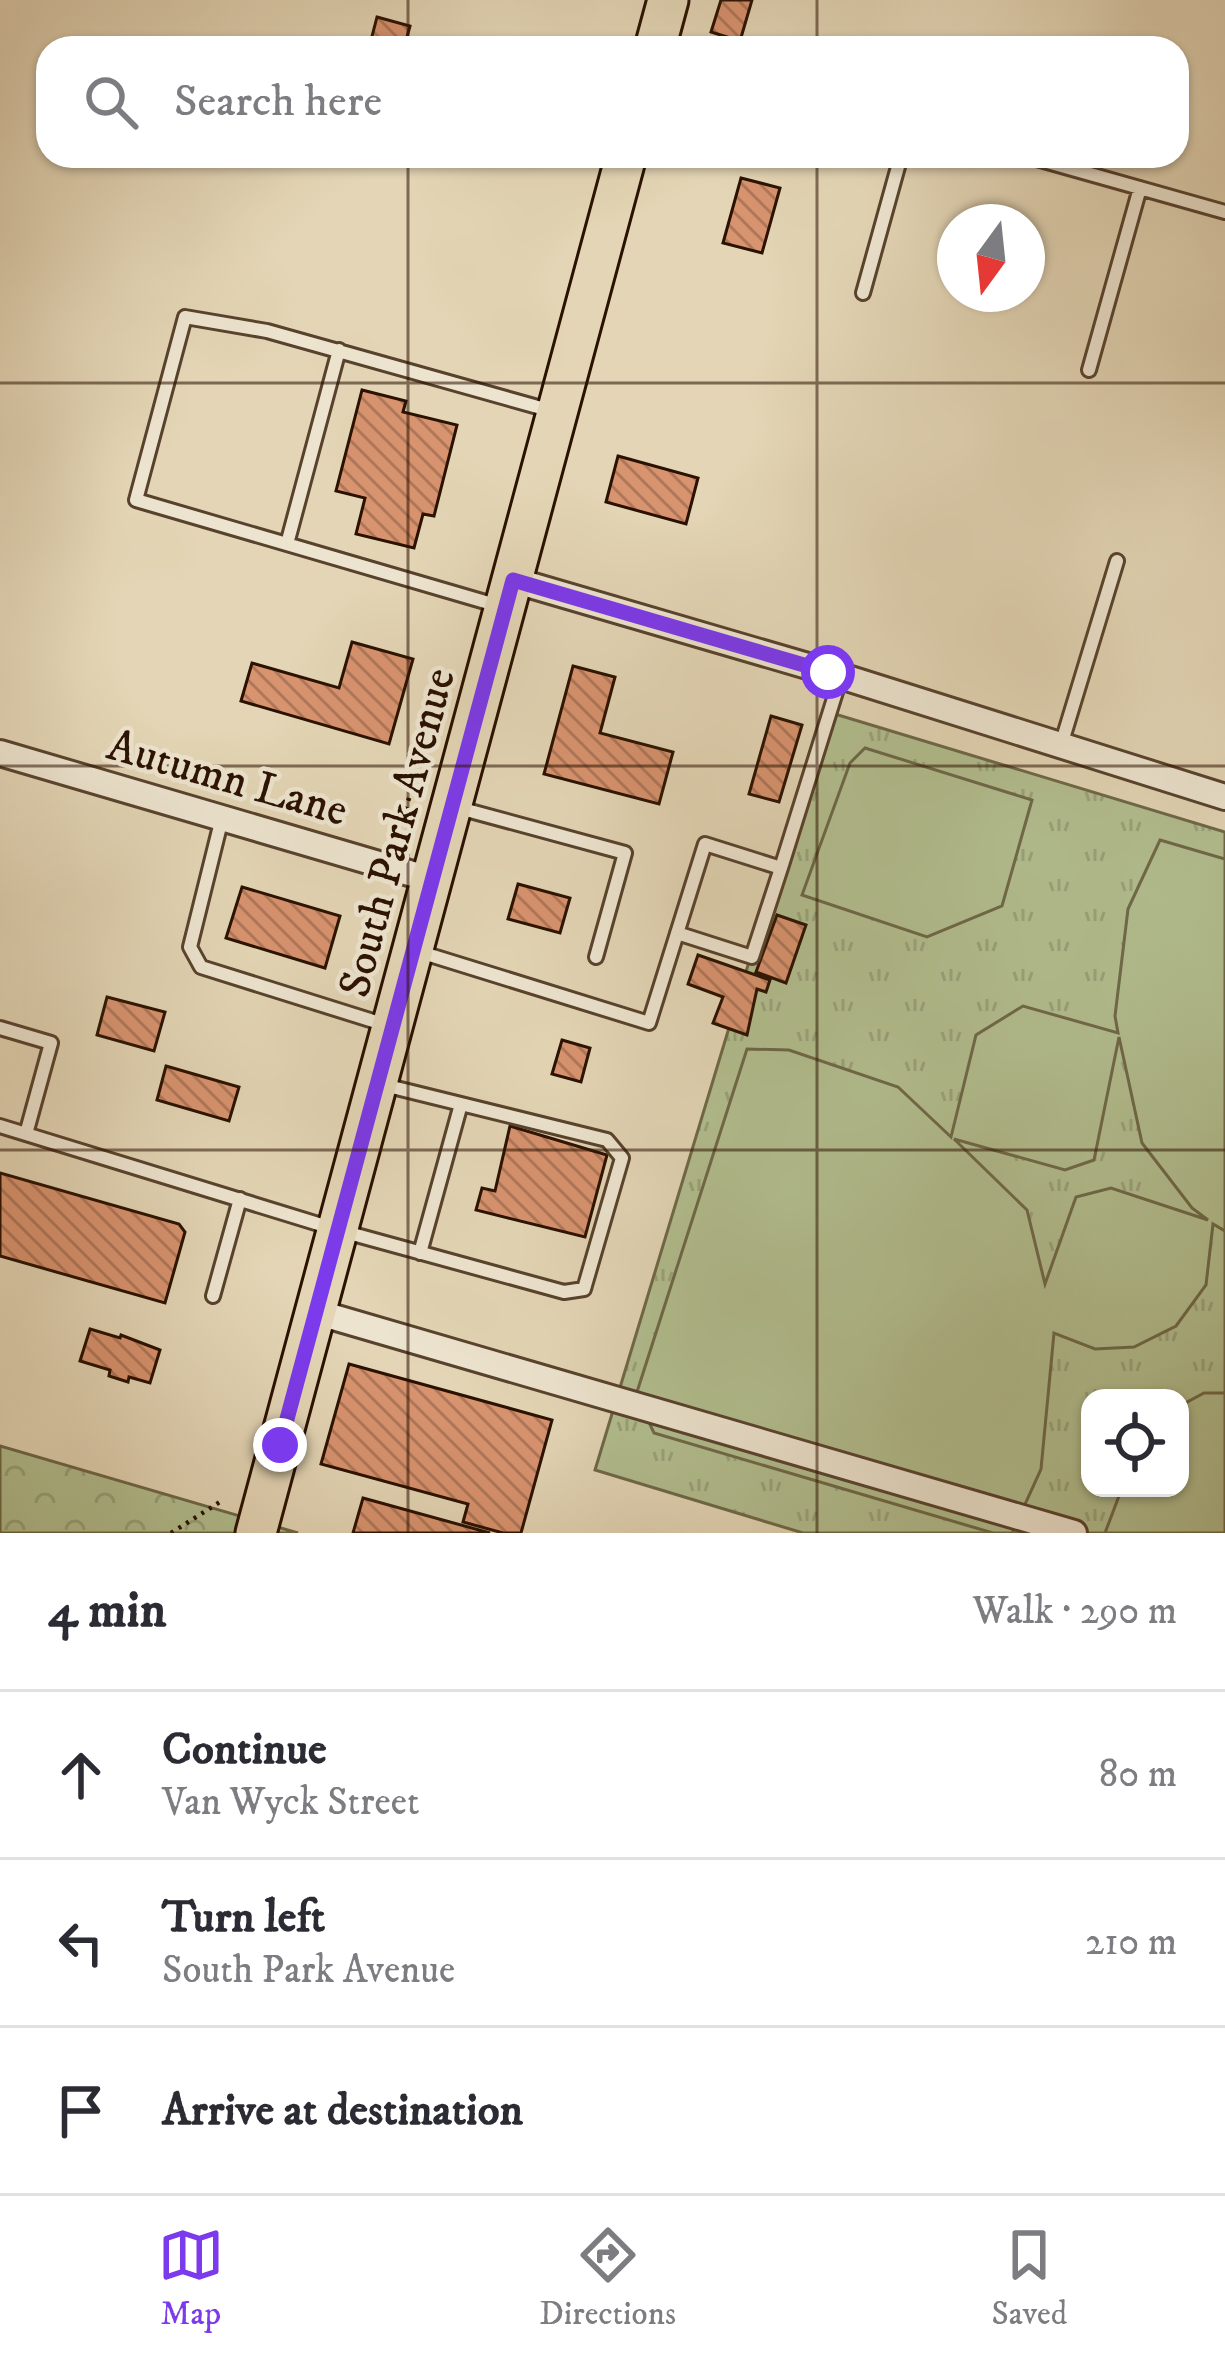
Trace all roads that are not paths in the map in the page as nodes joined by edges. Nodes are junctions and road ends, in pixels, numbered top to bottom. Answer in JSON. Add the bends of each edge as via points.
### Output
{"nodes":[{"id":1,"x":668,"y":0,"type":"edge"},
{"id":2,"x":658,"y":36,"type":"edge"},
{"id":3,"x":623,"y":168,"type":"edge"},
{"id":4,"x":898,"y":168,"type":"edge"},
{"id":5,"x":1069,"y":168,"type":"edge"},
{"id":6,"x":1140,"y":188,"type":"junction"},
{"id":7,"x":1225,"y":212,"type":"edge"},
{"id":8,"x":862,"y":293,"type":"dead end"},
{"id":9,"x":339,"y":350,"type":"junction"},
{"id":10,"x":1089,"y":370,"type":"dead end"},
{"id":11,"x":558,"y":413,"type":"junction"},
{"id":12,"x":287,"y":544,"type":"junction"},
{"id":13,"x":1117,"y":561,"type":"dead end"},
{"id":14,"x":510,"y":594,"type":"junction"},
{"id":15,"x":841,"y":676,"type":"junction"},
{"id":16,"x":1061,"y":745,"type":"junction"},
{"id":17,"x":0,"y":753,"type":"edge"},
{"id":18,"x":1225,"y":797,"type":"edge"},
{"id":19,"x":452,"y":806,"type":"junction"},
{"id":20,"x":222,"y":818,"type":"junction"},
{"id":21,"x":781,"y":868,"type":"junction"},
{"id":22,"x":433,"y":880,"type":"junction"},
{"id":23,"x":677,"y":933,"type":"junction"},
{"id":24,"x":413,"y":950,"type":"junction"},
{"id":25,"x":596,"y":957,"type":"dead end"},
{"id":26,"x":392,"y":1027,"type":"junction"},
{"id":27,"x":0,"y":1028,"type":"edge"},
{"id":28,"x":377,"y":1083,"type":"junction"},
{"id":29,"x":461,"y":1104,"type":"junction"},
{"id":30,"x":0,"y":1126,"type":"edge"},
{"id":31,"x":26,"y":1134,"type":"junction"},
{"id":32,"x":240,"y":1199,"type":"junction"},
{"id":33,"x":338,"y":1230,"type":"junction"},
{"id":34,"x":420,"y":1253,"type":"junction"},
{"id":35,"x":213,"y":1296,"type":"dead end"},
{"id":36,"x":316,"y":1312,"type":"junction"},
{"id":37,"x":256,"y":1533,"type":"edge"},
{"id":38,"x":1074,"y":1533,"type":"edge"}],
"edges":[{"from":1,"to":2,"type":"main road"},
{"from":3,"to":11,"type":"main road","name":"South Park Avenue"},
{"from":4,"to":8,"type":"lane"},
{"from":5,"to":6,"type":"lane"},
{"from":6,"to":7,"type":"lane"},
{"from":6,"to":10,"type":"lane"},
{"from":9,"to":11,"type":"lane"},
{"from":9,"to":12,"type":"lane"},
{"from":9,"to":12,"type":"lane","via":[[185,317],[154,432],[136,500]]},
{"from":11,"to":14,"type":"main road","name":"South Park Avenue"},
{"from":12,"to":14,"type":"lane"},
{"from":13,"to":16,"type":"lane"},
{"from":14,"to":15,"type":"street"},
{"from":14,"to":19,"type":"main road","name":"South Park Avenue"},
{"from":15,"to":16,"type":"street"},
{"from":15,"to":21,"type":"lane"},
{"from":16,"to":18,"type":"street"},
{"from":17,"to":20,"type":"street","name":"Autumn Lane"},
{"from":19,"to":22,"type":"main road","name":"South Park Avenue"},
{"from":19,"to":25,"type":"lane","via":[[625,854]]},
{"from":20,"to":22,"type":"street","name":"Autumn Lane"},
{"from":20,"to":26,"type":"lane","via":[[190,947],[201,967]]},
{"from":21,"to":23,"type":"lane","via":[[752,957]]},
{"from":21,"to":23,"type":"lane","via":[[705,844]]},
{"from":22,"to":24,"type":"main road","name":"South Park Avenue"},
{"from":23,"to":24,"type":"lane","via":[[649,1023]]},
{"from":24,"to":26,"type":"main road","name":"South Park Avenue"},
{"from":26,"to":28,"type":"main road","name":"South Park Avenue"},
{"from":27,"to":31,"type":"lane","via":[[51,1043]]},
{"from":28,"to":29,"type":"lane"},
{"from":28,"to":33,"type":"main road","name":"South Park Avenue"},
{"from":29,"to":34,"type":"lane"},
{"from":29,"to":34,"type":"lane","via":[[607,1140],[622,1158],[584,1289],[564,1292]]},
{"from":30,"to":31,"type":"lane"},
{"from":31,"to":32,"type":"lane"},
{"from":32,"to":33,"type":"lane"},
{"from":32,"to":35,"type":"lane"},
{"from":33,"to":34,"type":"lane"},
{"from":33,"to":36,"type":"main road","name":"South Park Avenue"},
{"from":36,"to":37,"type":"main road","name":"South Park Avenue"},
{"from":36,"to":38,"type":"street"}]}
